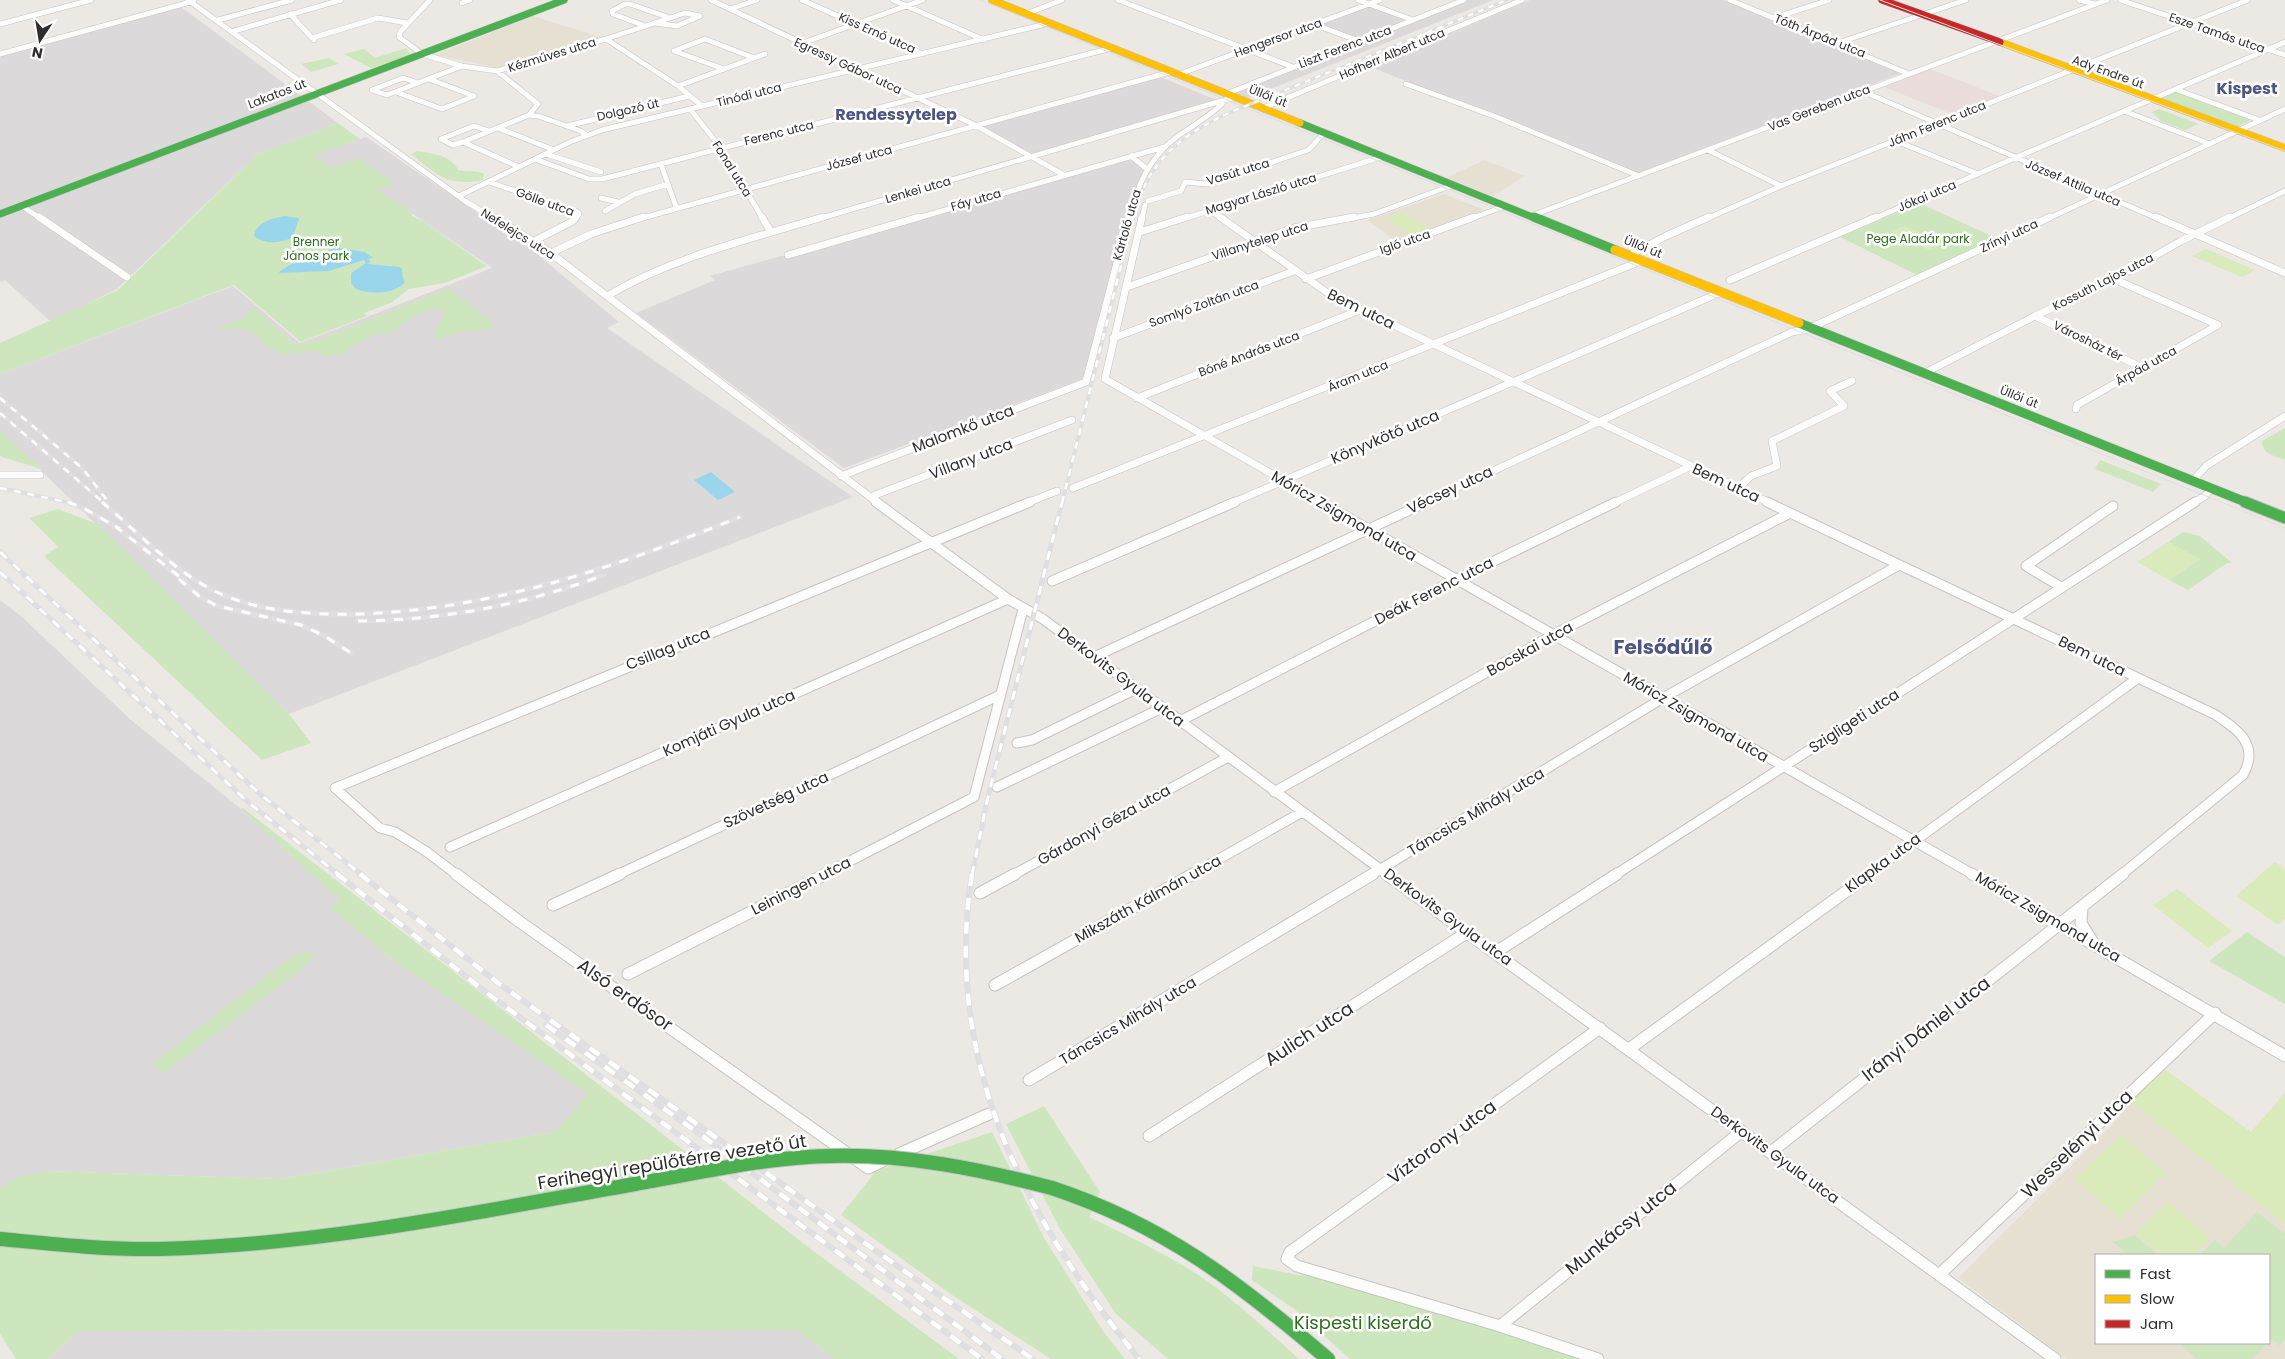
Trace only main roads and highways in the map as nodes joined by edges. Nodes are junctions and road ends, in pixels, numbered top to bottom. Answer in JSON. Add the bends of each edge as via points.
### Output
{"nodes":[{"id":1,"x":564,"y":0,"type":"edge"},
{"id":2,"x":992,"y":0,"type":"edge"},
{"id":3,"x":1882,"y":0,"type":"edge"},
{"id":4,"x":2236,"y":131,"type":"junction"},
{"id":5,"x":2285,"y":148,"type":"edge"},
{"id":6,"x":2285,"y":153,"type":"edge"},
{"id":7,"x":0,"y":214,"type":"edge"},
{"id":8,"x":2285,"y":518,"type":"edge"},
{"id":9,"x":0,"y":1239,"type":"edge"},
{"id":10,"x":1328,"y":1359,"type":"edge"}],
"edges":[{"from":1,"to":7,"type":"main road","name":"Lakatos út"},
{"from":2,"to":8,"type":"main road","name":"Üllői út","via":[[1228,98],[1263,108]]},
{"from":3,"to":4,"type":"main road","name":"Ady Endre út","via":[[1942,25]]},
{"from":4,"to":5,"type":"main road","name":"Ady Endre út"},
{"from":4,"to":6,"type":"main road","name":"Ady Endre út"},
{"from":9,"to":10,"type":"main road","name":"Ferihegyi repülőtérre vezető út","bridge":true,"via":[[101,1249],[277,1241],[430,1220],[797,1158],[894,1157],[943,1162],[1005,1175],[1095,1202],[1135,1220],[1215,1268],[1269,1307]]}]}
